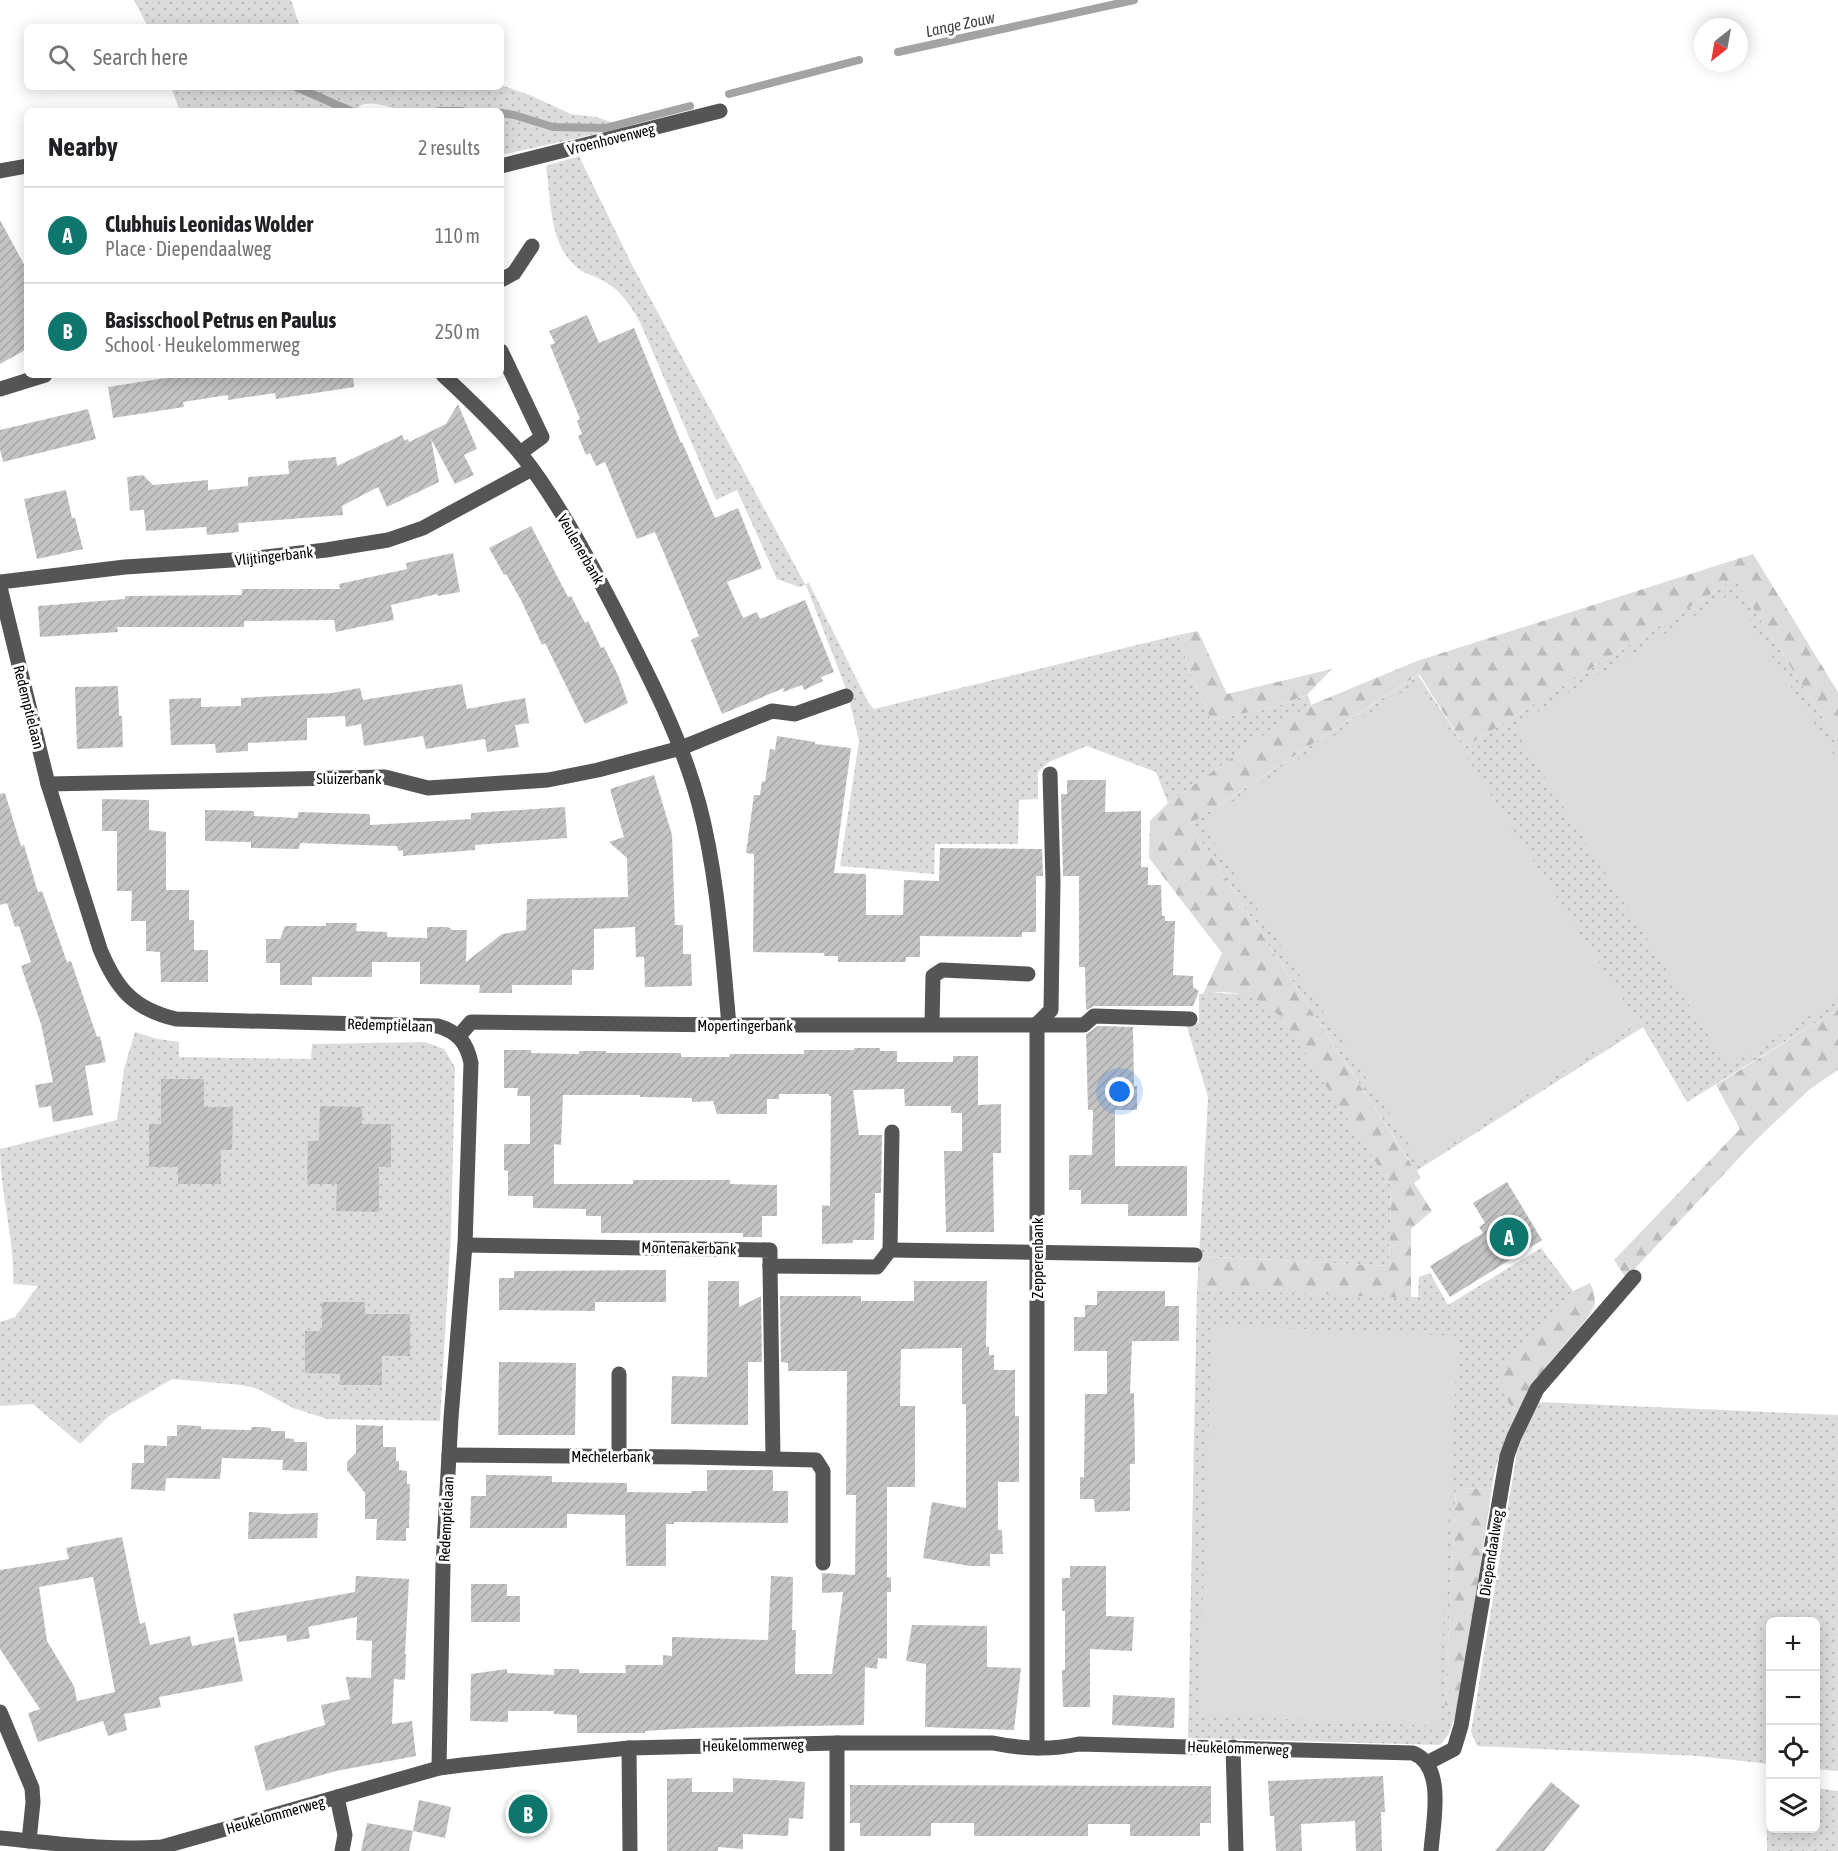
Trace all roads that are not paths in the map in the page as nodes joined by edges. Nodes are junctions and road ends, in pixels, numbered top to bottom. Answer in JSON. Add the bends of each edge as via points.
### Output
{"nodes":[{"id":1,"x":720,"y":111,"type":"dead end"},
{"id":2,"x":504,"y":165,"type":"edge"},
{"id":3,"x":24,"y":167,"type":"edge"},
{"id":4,"x":0,"y":171,"type":"edge"},
{"id":5,"x":532,"y":246,"type":"dead end"},
{"id":6,"x":504,"y":278,"type":"edge"},
{"id":7,"x":504,"y":357,"type":"edge"},
{"id":8,"x":36,"y":378,"type":"edge"},
{"id":9,"x":446,"y":378,"type":"edge"},
{"id":10,"x":0,"y":390,"type":"edge"},
{"id":11,"x":520,"y":453,"type":"junction"},
{"id":12,"x":532,"y":469,"type":"junction"},
{"id":13,"x":0,"y":584,"type":"edge"},
{"id":14,"x":846,"y":696,"type":"dead end"},
{"id":15,"x":681,"y":748,"type":"junction"},
{"id":16,"x":1050,"y":774,"type":"dead end"},
{"id":17,"x":48,"y":784,"type":"junction"},
{"id":18,"x":1028,"y":974,"type":"dead end"},
{"id":19,"x":1190,"y":1019,"type":"dead end"},
{"id":20,"x":932,"y":1024,"type":"junction"},
{"id":21,"x":1037,"y":1024,"type":"junction"},
{"id":22,"x":729,"y":1025,"type":"junction"},
{"id":23,"x":459,"y":1036,"type":"junction"},
{"id":24,"x":892,"y":1132,"type":"dead end"},
{"id":25,"x":465,"y":1245,"type":"junction"},
{"id":26,"x":890,"y":1250,"type":"junction"},
{"id":27,"x":1036,"y":1253,"type":"junction"},
{"id":28,"x":1195,"y":1255,"type":"dead end"},
{"id":29,"x":770,"y":1266,"type":"junction"},
{"id":30,"x":1634,"y":1277,"type":"dead end"},
{"id":31,"x":619,"y":1374,"type":"dead end"},
{"id":32,"x":449,"y":1455,"type":"junction"},
{"id":33,"x":619,"y":1456,"type":"junction"},
{"id":34,"x":773,"y":1458,"type":"junction"},
{"id":35,"x":823,"y":1563,"type":"dead end"},
{"id":36,"x":0,"y":1712,"type":"edge"},
{"id":37,"x":837,"y":1743,"type":"junction"},
{"id":38,"x":1233,"y":1747,"type":"junction"},
{"id":39,"x":629,"y":1748,"type":"junction"},
{"id":40,"x":1037,"y":1748,"type":"junction"},
{"id":41,"x":1427,"y":1763,"type":"junction"},
{"id":42,"x":439,"y":1768,"type":"junction"},
{"id":43,"x":337,"y":1797,"type":"junction"},
{"id":44,"x":0,"y":1838,"type":"edge"},
{"id":45,"x":29,"y":1841,"type":"junction"},
{"id":46,"x":88,"y":1849,"type":"edge"},
{"id":47,"x":342,"y":1851,"type":"edge"},
{"id":48,"x":630,"y":1851,"type":"edge"},
{"id":49,"x":837,"y":1851,"type":"edge"},
{"id":50,"x":1236,"y":1851,"type":"edge"},
{"id":51,"x":1431,"y":1851,"type":"edge"}],
"edges":[{"from":1,"to":2,"type":"street","name":"Vroenhovenweg"},
{"from":3,"to":4,"type":"street"},
{"from":5,"to":6,"type":"street","via":[[514,273]]},
{"from":7,"to":11,"type":"street","via":[[542,437]]},
{"from":8,"to":10,"type":"street"},
{"from":9,"to":11,"type":"street","name":"Veulenerbank"},
{"from":11,"to":12,"type":"street","name":"Veulenerbank"},
{"from":12,"to":13,"type":"street","name":"Vlijtingerbank","via":[[423,528],[388,540]]},
{"from":12,"to":15,"type":"street","name":"Veulenerbank","via":[[592,565]]},
{"from":13,"to":17,"type":"street","name":"Redemptielaan"},
{"from":14,"to":15,"type":"street","via":[[795,714],[772,711]]},
{"from":15,"to":17,"type":"street","name":"Sluizerbank","via":[[548,780],[428,788],[385,777]]},
{"from":15,"to":22,"type":"street","name":"Veulenerbank","via":[[699,804],[714,878]]},
{"from":16,"to":21,"type":"street","via":[[1051,1010]]},
{"from":17,"to":23,"type":"street","name":"Redemptielaan","via":[[106,964],[120,989],[147,1010],[176,1019],[438,1026]]},
{"from":18,"to":20,"type":"street","via":[[942,970],[933,976]]},
{"from":19,"to":21,"type":"street","name":"Mopertingerbank","via":[[1094,1016],[1084,1025]]},
{"from":20,"to":21,"type":"street","name":"Mopertingerbank"},
{"from":20,"to":22,"type":"street","name":"Mopertingerbank"},
{"from":21,"to":27,"type":"street","name":"Zepperenbank"},
{"from":22,"to":23,"type":"street","name":"Mopertingerbank","via":[[471,1022]]},
{"from":23,"to":25,"type":"street","name":"Redemptielaan","via":[[471,1063]]},
{"from":24,"to":26,"type":"street"},
{"from":25,"to":29,"type":"street","name":"Montenakerbank","via":[[770,1250]]},
{"from":25,"to":32,"type":"street","name":"Redemptielaan"},
{"from":26,"to":27,"type":"street"},
{"from":26,"to":29,"type":"street","via":[[877,1267]]},
{"from":27,"to":28,"type":"street"},
{"from":27,"to":40,"type":"street","name":"Zepperenbank"},
{"from":29,"to":34,"type":"street"},
{"from":30,"to":41,"type":"street","name":"Diependaalweg","via":[[1538,1389],[1514,1437],[1507,1456],[1461,1726],[1454,1749]]},
{"from":31,"to":33,"type":"street"},
{"from":32,"to":33,"type":"street","name":"Mechelerbank"},
{"from":32,"to":42,"type":"street","name":"Redemptielaan"},
{"from":33,"to":34,"type":"street","name":"Mechelerbank"},
{"from":34,"to":35,"type":"street","name":"Mechelerbank","via":[[811,1459],[822,1467]]},
{"from":36,"to":45,"type":"street","via":[[32,1788]]},
{"from":37,"to":39,"type":"street","name":"Heukelommerweg"},
{"from":37,"to":40,"type":"street","name":"Heukelommerweg","via":[[993,1743]]},
{"from":37,"to":49,"type":"street"},
{"from":38,"to":40,"type":"street","name":"Heukelommerweg","via":[[1079,1744]]},
{"from":38,"to":41,"type":"street","name":"Heukelommerweg","via":[[1408,1753]]},
{"from":38,"to":50,"type":"street"},
{"from":39,"to":42,"type":"street","name":"Heukelommerweg"},
{"from":39,"to":48,"type":"street"},
{"from":41,"to":51,"type":"street","via":[[1435,1785]]},
{"from":42,"to":43,"type":"street","name":"Heukelommerweg"},
{"from":43,"to":46,"type":"street","name":"Heukelommerweg","via":[[162,1847]]},
{"from":43,"to":47,"type":"street","via":[[345,1835]]},
{"from":44,"to":45,"type":"street","name":"Heukelommerweg"},
{"from":45,"to":46,"type":"street","name":"Heukelommerweg"}]}
